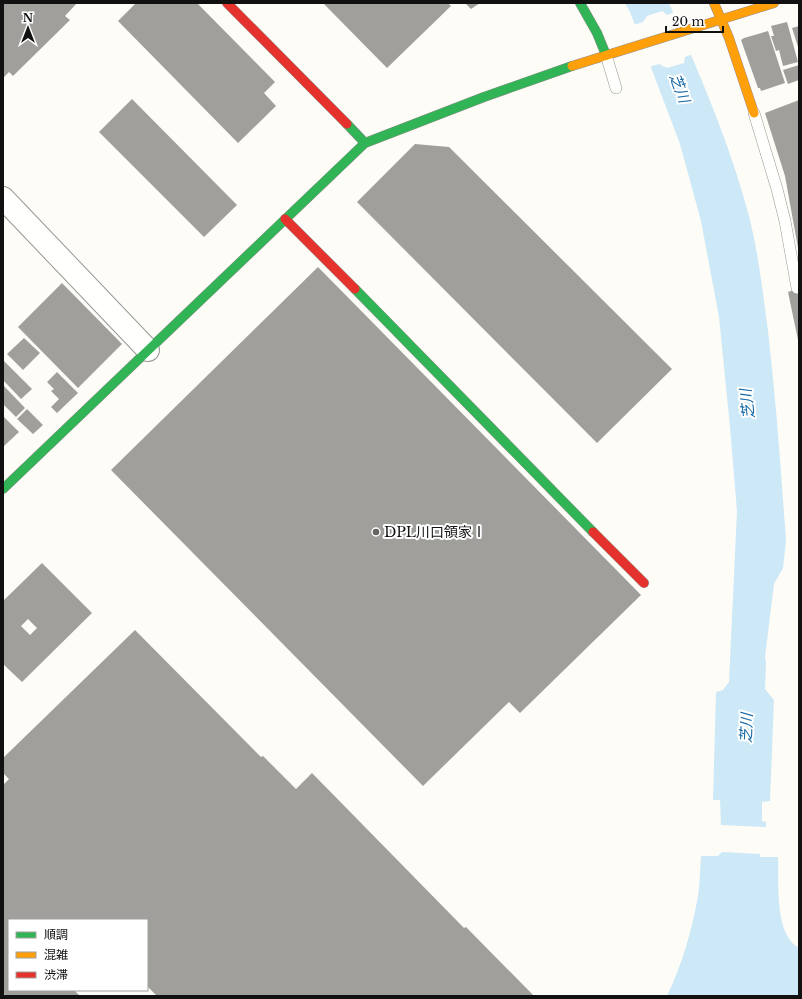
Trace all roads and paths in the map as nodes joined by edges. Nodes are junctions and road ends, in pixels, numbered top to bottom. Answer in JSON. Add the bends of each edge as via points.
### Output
{"nodes":[{"id":1,"x":227,"y":3,"type":"edge"},
{"id":2,"x":580,"y":3,"type":"edge"},
{"id":3,"x":714,"y":3,"type":"edge"},
{"id":4,"x":774,"y":3,"type":"edge"},
{"id":5,"x":721,"y":21,"type":"junction"},
{"id":6,"x":606,"y":55,"type":"junction"},
{"id":7,"x":616,"y":88,"type":"dead end"},
{"id":8,"x":754,"y":113,"type":"joint"},
{"id":9,"x":365,"y":143,"type":"junction"},
{"id":10,"x":3,"y":198,"type":"edge"},
{"id":11,"x":285,"y":219,"type":"junction"},
{"id":12,"x":797,"y":288,"type":"dead end"},
{"id":13,"x":148,"y":350,"type":"junction"},
{"id":14,"x":3,"y":489,"type":"edge"},
{"id":15,"x":644,"y":583,"type":"dead end"}],
"edges":[{"from":1,"to":9,"type":"street"},
{"from":2,"to":6,"type":"street"},
{"from":3,"to":5,"type":"street"},
{"from":4,"to":5,"type":"street"},
{"from":5,"to":6,"type":"street"},
{"from":5,"to":8,"type":"street"},
{"from":6,"to":7,"type":"lane"},
{"from":6,"to":9,"type":"street","via":[[483,97]]},
{"from":8,"to":12,"type":"lane","via":[[785,221]]},
{"from":9,"to":11,"type":"street"},
{"from":10,"to":13,"type":"street"},
{"from":11,"to":13,"type":"street"},
{"from":11,"to":15,"type":"street"},
{"from":13,"to":14,"type":"street"}]}
